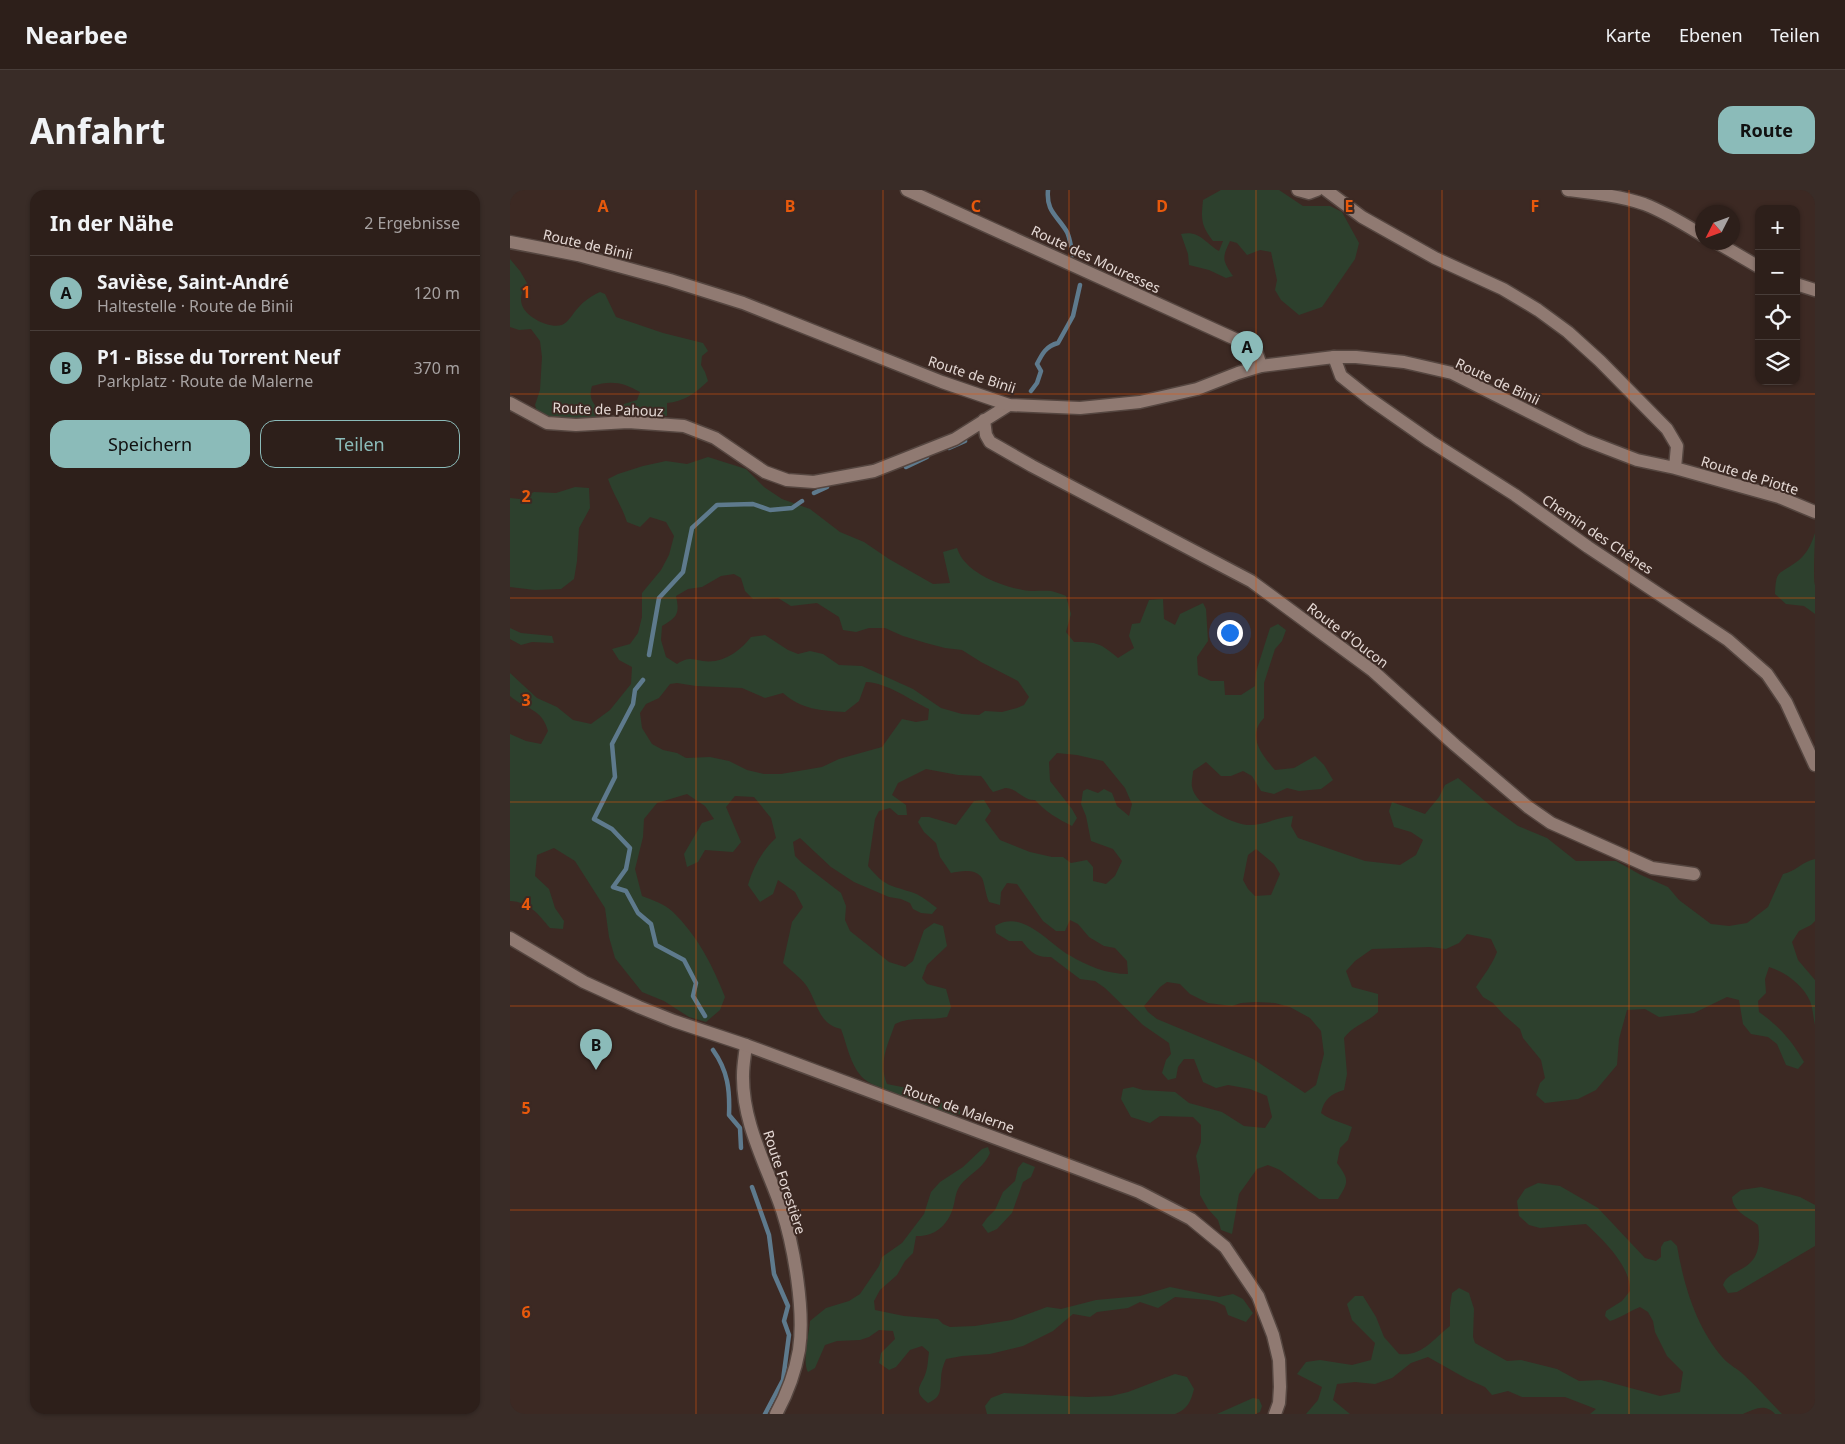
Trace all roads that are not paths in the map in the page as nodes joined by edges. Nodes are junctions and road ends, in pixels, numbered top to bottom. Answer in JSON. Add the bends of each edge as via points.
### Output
{"nodes":[{"id":1,"x":908,"y":190,"type":"edge"},
{"id":2,"x":1298,"y":190,"type":"edge"},
{"id":3,"x":1317,"y":190,"type":"edge"},
{"id":4,"x":1326,"y":190,"type":"edge"},
{"id":5,"x":1568,"y":190,"type":"edge"},
{"id":6,"x":1695,"y":231,"type":"edge"},
{"id":7,"x":510,"y":242,"type":"edge"},
{"id":8,"x":1730,"y":250,"type":"edge"},
{"id":9,"x":1755,"y":265,"type":"edge"},
{"id":10,"x":1800,"y":285,"type":"edge"},
{"id":11,"x":1815,"y":290,"type":"edge"},
{"id":12,"x":1334,"y":357,"type":"junction"},
{"id":13,"x":1261,"y":366,"type":"junction"},
{"id":14,"x":510,"y":402,"type":"edge"},
{"id":15,"x":1009,"y":405,"type":"junction"},
{"id":16,"x":984,"y":420,"type":"junction"},
{"id":17,"x":1676,"y":468,"type":"junction"},
{"id":18,"x":1815,"y":512,"type":"edge"},
{"id":19,"x":1815,"y":765,"type":"edge"},
{"id":20,"x":1694,"y":874,"type":"dead end"},
{"id":21,"x":510,"y":938,"type":"edge"},
{"id":22,"x":746,"y":1045,"type":"junction"},
{"id":23,"x":776,"y":1414,"type":"edge"},
{"id":24,"x":1275,"y":1414,"type":"edge"}],
"edges":[{"from":1,"to":13,"type":"street","name":"Route des Mouresses","via":[[1255,348]]},
{"from":2,"to":3,"type":"street","via":[[1309,193]]},
{"from":4,"to":17,"type":"street","via":[[1362,217],[1435,258],[1503,289],[1568,332],[1667,429],[1677,446]]},
{"from":5,"to":6,"type":"street","via":[[1646,205]]},
{"from":7,"to":15,"type":"street","name":"Route de Binii","via":[[578,255],[743,302],[942,382]]},
{"from":8,"to":9,"type":"street"},
{"from":10,"to":11,"type":"street"},
{"from":12,"to":13,"type":"street","name":"Route de Binii"},
{"from":12,"to":17,"type":"street","name":"Route de Binii","via":[[1404,362],[1452,373],[1585,440],[1637,460]]},
{"from":12,"to":19,"type":"street","name":"Chemin des Chênes","via":[[1341,376],[1370,399],[1728,640],[1767,674],[1786,702]]},
{"from":13,"to":15,"type":"street","name":"Route de Binii","via":[[1197,389],[1140,402],[1080,408]]},
{"from":14,"to":16,"type":"street","name":"Route de Pahouz","via":[[548,423],[628,422],[684,426],[715,438],[765,472],[787,480],[814,482],[874,471],[955,439]]},
{"from":15,"to":16,"type":"street","name":"Route de Pahouz"},
{"from":16,"to":20,"type":"street","name":"Route d'Oucon","via":[[990,442],[1251,581],[1374,671],[1462,752],[1551,823],[1652,868]]},
{"from":17,"to":18,"type":"street","name":"Route de Piotte","via":[[1779,497]]},
{"from":21,"to":22,"type":"street","name":"Route de Malerne","via":[[605,992],[674,1021]]},
{"from":22,"to":23,"type":"street","name":"Route Forestière","via":[[742,1075],[746,1106],[786,1225],[798,1290],[799,1350],[793,1377]]},
{"from":22,"to":24,"type":"street","name":"Route de Malerne","via":[[1139,1192],[1191,1219],[1225,1246],[1258,1296],[1279,1360],[1279,1403]]}]}
